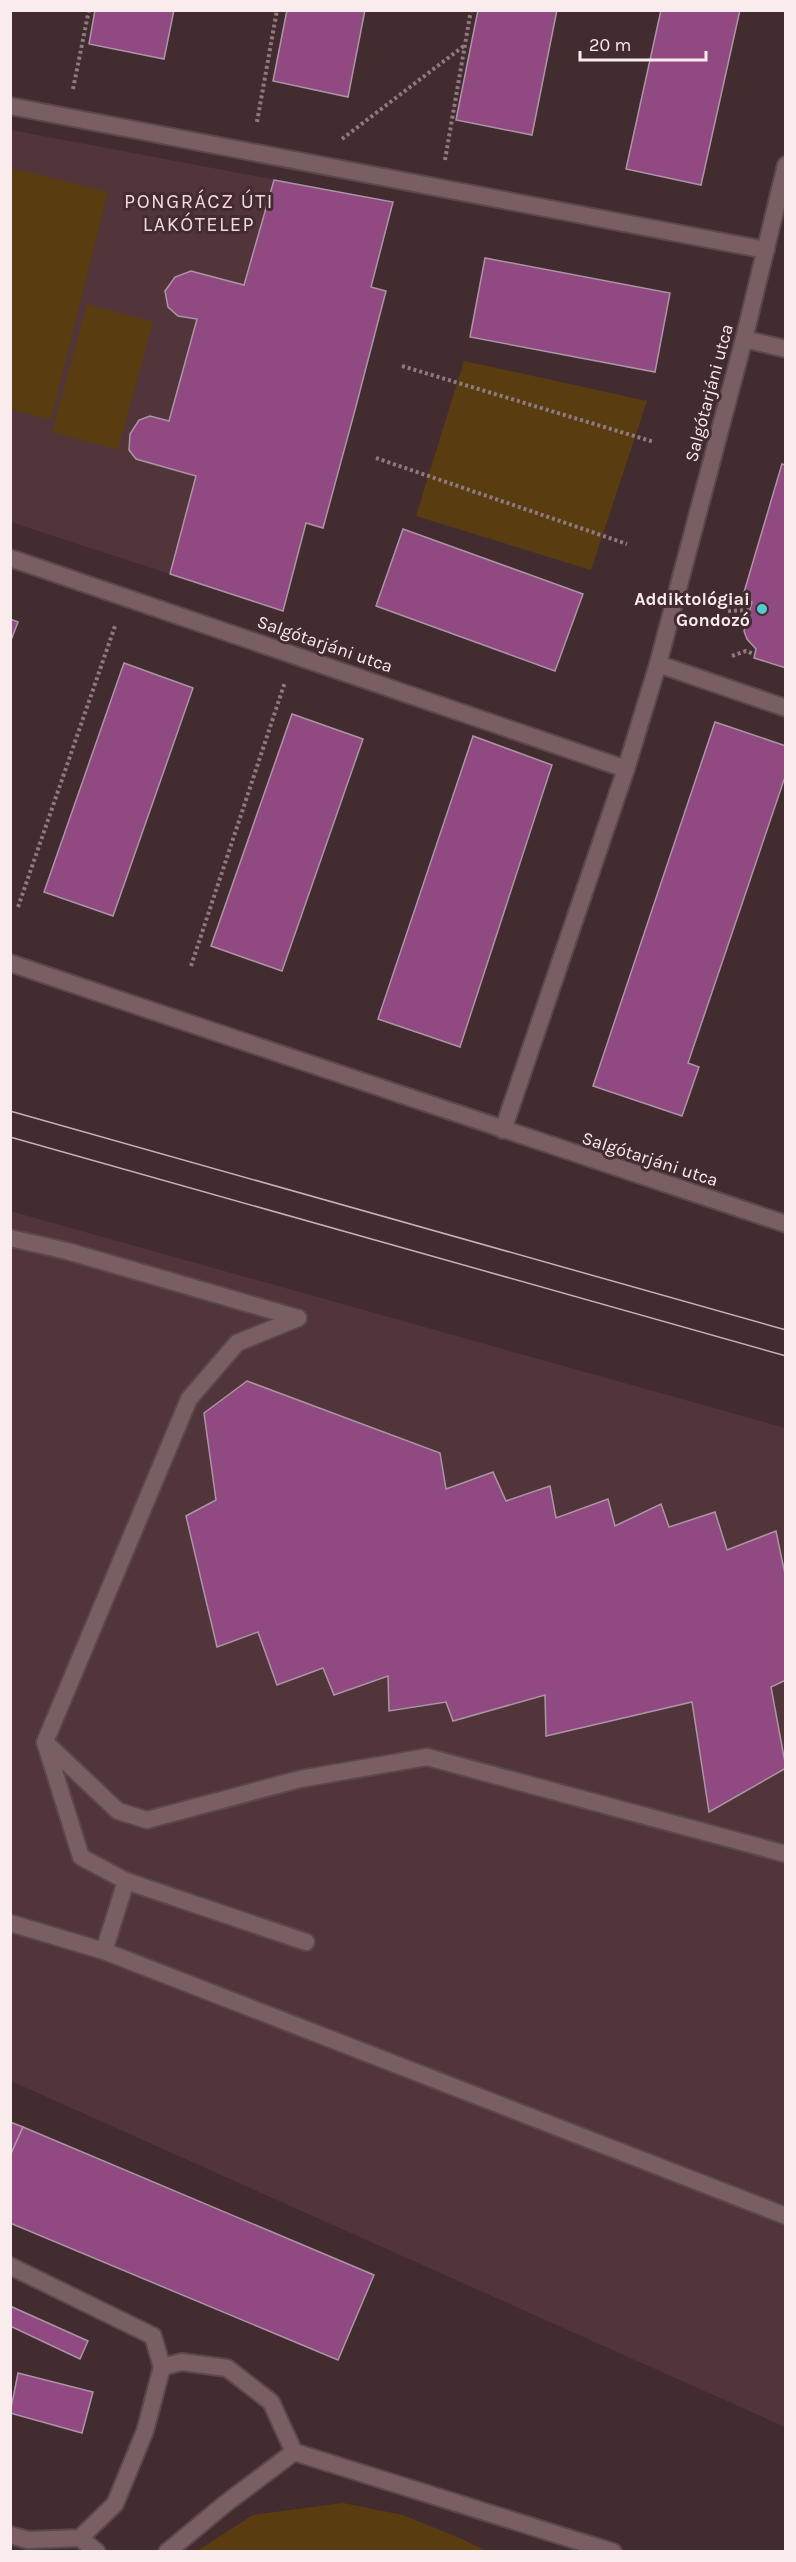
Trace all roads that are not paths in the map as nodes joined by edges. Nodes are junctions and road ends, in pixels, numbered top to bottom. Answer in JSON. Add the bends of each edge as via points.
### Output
{"nodes":[{"id":1,"x":10,"y":106,"type":"edge"},
{"id":2,"x":786,"y":165,"type":"edge"},
{"id":3,"x":766,"y":250,"type":"junction"},
{"id":4,"x":744,"y":339,"type":"junction"},
{"id":5,"x":786,"y":349,"type":"edge"},
{"id":6,"x":10,"y":558,"type":"edge"},
{"id":7,"x":658,"y":664,"type":"junction"},
{"id":8,"x":786,"y":708,"type":"edge"},
{"id":9,"x":626,"y":769,"type":"junction"},
{"id":10,"x":10,"y":963,"type":"edge"},
{"id":11,"x":503,"y":1130,"type":"junction"},
{"id":12,"x":786,"y":1224,"type":"edge"},
{"id":13,"x":10,"y":1238,"type":"edge"},
{"id":14,"x":45,"y":1742,"type":"junction"},
{"id":15,"x":786,"y":1854,"type":"edge"},
{"id":16,"x":126,"y":1881,"type":"junction"},
{"id":17,"x":10,"y":1923,"type":"edge"},
{"id":18,"x":306,"y":1942,"type":"dead end"},
{"id":19,"x":104,"y":1951,"type":"junction"},
{"id":20,"x":786,"y":2216,"type":"edge"},
{"id":21,"x":10,"y":2266,"type":"edge"},
{"id":22,"x":162,"y":2367,"type":"junction"},
{"id":23,"x":294,"y":2452,"type":"junction"},
{"id":24,"x":10,"y":2535,"type":"edge"},
{"id":25,"x":80,"y":2538,"type":"junction"},
{"id":26,"x":97,"y":2552,"type":"edge"},
{"id":27,"x":167,"y":2552,"type":"edge"},
{"id":28,"x":613,"y":2552,"type":"edge"}],
"edges":[{"from":1,"to":3,"type":"street"},
{"from":2,"to":3,"type":"street","name":"Salgótarjáni utca"},
{"from":3,"to":4,"type":"street","name":"Salgótarjáni utca"},
{"from":4,"to":5,"type":"street"},
{"from":4,"to":7,"type":"street","name":"Salgótarjáni utca"},
{"from":6,"to":9,"type":"street","name":"Salgótarjáni utca"},
{"from":7,"to":8,"type":"street"},
{"from":7,"to":9,"type":"street","name":"Salgótarjáni utca"},
{"from":9,"to":11,"type":"street","name":"Salgótarjáni utca"},
{"from":10,"to":11,"type":"street","name":"Salgótarjáni utca"},
{"from":11,"to":12,"type":"street","name":"Salgótarjáni utca"},
{"from":13,"to":14,"type":"street","via":[[298,1318],[237,1343],[189,1399]]},
{"from":14,"to":15,"type":"street","via":[[118,1811],[147,1820],[300,1779],[426,1757]]},
{"from":14,"to":16,"type":"street","via":[[81,1857]]},
{"from":16,"to":18,"type":"street"},
{"from":16,"to":19,"type":"street"},
{"from":17,"to":19,"type":"street"},
{"from":19,"to":20,"type":"street"},
{"from":21,"to":22,"type":"street","via":[[153,2336]]},
{"from":22,"to":23,"type":"street","via":[[182,2362],[227,2368],[271,2402]]},
{"from":22,"to":25,"type":"street","via":[[145,2431],[116,2505]]},
{"from":23,"to":27,"type":"street"},
{"from":23,"to":28,"type":"street"},
{"from":24,"to":25,"type":"street","via":[[28,2540]]},
{"from":25,"to":26,"type":"street"}]}
